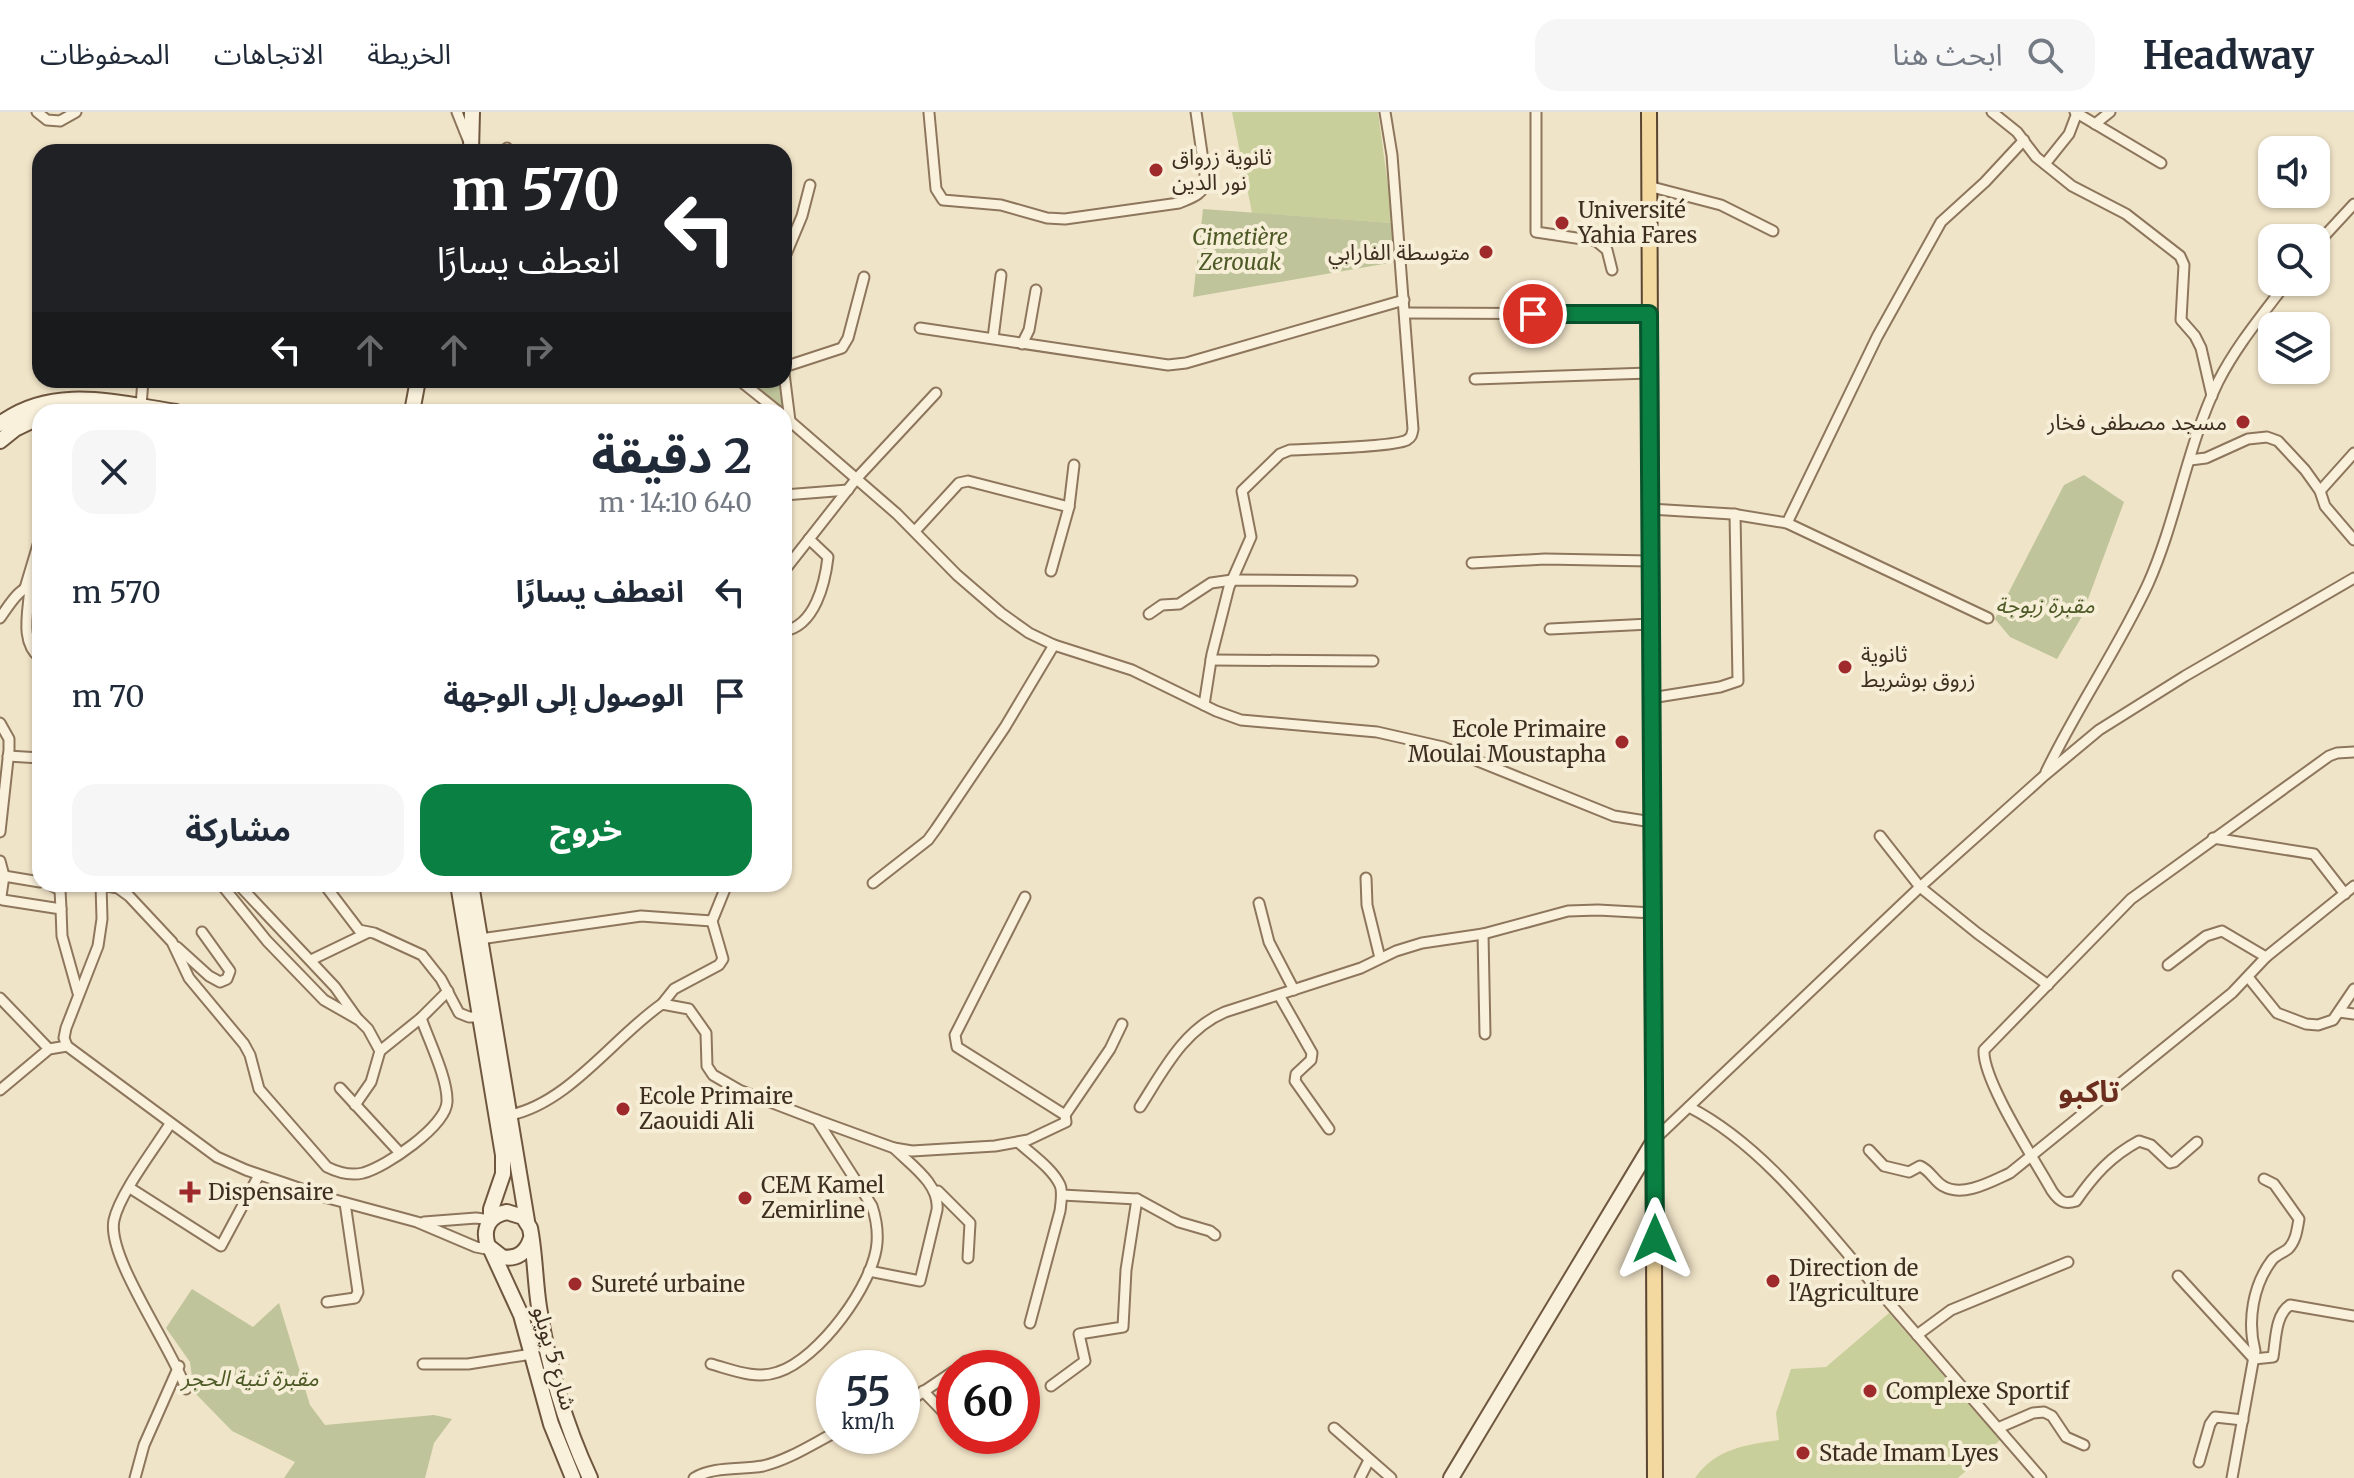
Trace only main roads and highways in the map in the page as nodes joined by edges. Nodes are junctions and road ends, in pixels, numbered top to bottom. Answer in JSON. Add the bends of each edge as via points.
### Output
{"nodes":[{"id":1,"x":472,"y":112,"type":"edge"},
{"id":2,"x":1649,"y":112,"type":"edge"},
{"id":3,"x":471,"y":144,"type":"edge"},
{"id":4,"x":39,"y":404,"type":"edge"},
{"id":5,"x":126,"y":404,"type":"edge"},
{"id":6,"x":32,"y":406,"type":"edge"},
{"id":7,"x":32,"y":421,"type":"edge"},
{"id":8,"x":0,"y":424,"type":"edge"},
{"id":9,"x":0,"y":441,"type":"edge"},
{"id":10,"x":459,"y":892,"type":"edge"},
{"id":11,"x":472,"y":892,"type":"edge"},
{"id":12,"x":1655,"y":1139,"type":"junction"},
{"id":13,"x":491,"y":1219,"type":"junction"},
{"id":14,"x":527,"y":1221,"type":"junction"},
{"id":15,"x":531,"y":1238,"type":"junction"},
{"id":16,"x":492,"y":1251,"type":"junction"},
{"id":17,"x":573,"y":1478,"type":"edge"},
{"id":18,"x":590,"y":1478,"type":"edge"},
{"id":19,"x":1451,"y":1478,"type":"edge"},
{"id":20,"x":1655,"y":1478,"type":"edge"}],
"edges":[{"from":1,"to":3,"type":"main road"},
{"from":2,"to":12,"type":"main road"},
{"from":4,"to":5,"type":"main road","via":[[80,398]]},
{"from":6,"to":8,"type":"main road"},
{"from":7,"to":9,"type":"main road"},
{"from":10,"to":13,"type":"main road","via":[[503,1155]]},
{"from":11,"to":14,"type":"main road"},
{"from":12,"to":19,"type":"main road"},
{"from":12,"to":20,"type":"main road"},
{"from":13,"to":14,"type":"main road","via":[[507,1212]]},
{"from":13,"to":16,"type":"main road","via":[[485,1235]]},
{"from":14,"to":15,"type":"main road"},
{"from":15,"to":16,"type":"main road","via":[[518,1256]]},
{"from":15,"to":18,"type":"main road","via":[[539,1312],[556,1389]]},
{"from":16,"to":17,"type":"main road","name":"شارع 5 يويلو","via":[[521,1315],[551,1424]]}]}
